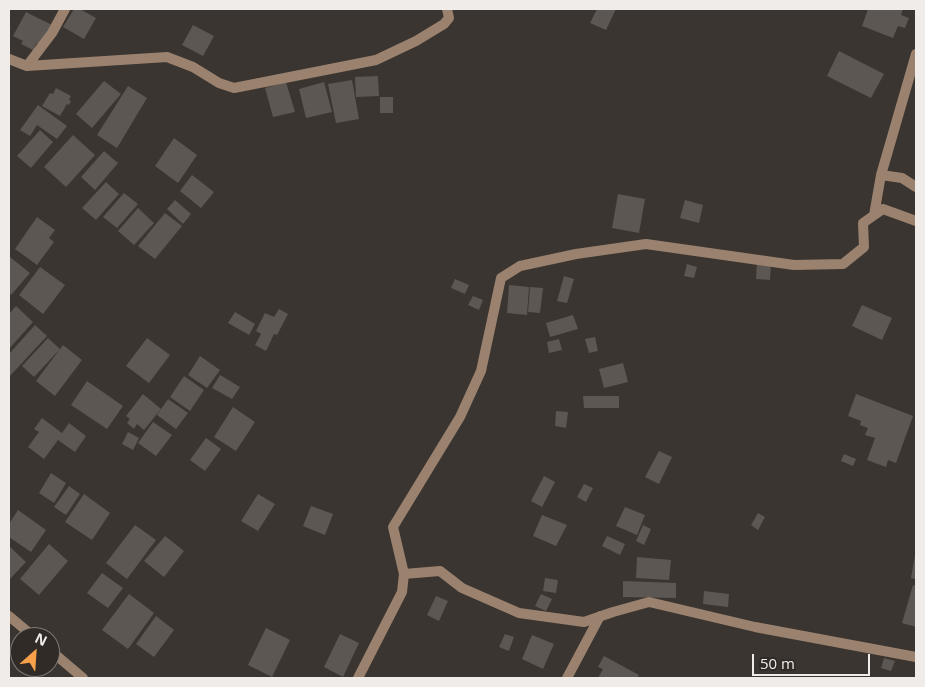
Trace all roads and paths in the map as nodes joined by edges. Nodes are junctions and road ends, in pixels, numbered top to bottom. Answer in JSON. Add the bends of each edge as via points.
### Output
{"nodes":[{"id":1,"x":65,"y":9,"type":"edge"},
{"id":2,"x":447,"y":9,"type":"edge"},
{"id":3,"x":916,"y":54,"type":"edge"},
{"id":4,"x":9,"y":59,"type":"edge"},
{"id":5,"x":27,"y":66,"type":"junction"},
{"id":6,"x":881,"y":176,"type":"junction"},
{"id":7,"x":916,"y":187,"type":"edge"},
{"id":8,"x":874,"y":215,"type":"junction"},
{"id":9,"x":916,"y":221,"type":"edge"},
{"id":10,"x":404,"y":574,"type":"junction"},
{"id":11,"x":9,"y":616,"type":"edge"},
{"id":12,"x":600,"y":616,"type":"junction"},
{"id":13,"x":22,"y":627,"type":"edge"},
{"id":14,"x":916,"y":657,"type":"edge"},
{"id":15,"x":60,"y":658,"type":"edge"},
{"id":16,"x":83,"y":678,"type":"edge"},
{"id":17,"x":358,"y":678,"type":"edge"},
{"id":18,"x":567,"y":678,"type":"edge"}],
"edges":[{"from":1,"to":5,"type":"street"},
{"from":2,"to":5,"type":"street","via":[[449,18],[444,24],[376,60],[234,88],[167,57]]},
{"from":3,"to":6,"type":"street"},
{"from":4,"to":5,"type":"street"},
{"from":6,"to":7,"type":"street","via":[[902,178]]},
{"from":6,"to":8,"type":"street"},
{"from":8,"to":9,"type":"street","via":[[883,209]]},
{"from":8,"to":10,"type":"street","via":[[863,223],[864,247],[843,264],[794,265],[646,244],[520,266],[501,278],[481,371],[460,417],[393,527]]},
{"from":10,"to":12,"type":"street","via":[[440,571],[462,588],[519,613],[584,622]]},
{"from":10,"to":17,"type":"street","via":[[402,592]]},
{"from":11,"to":13,"type":"street"},
{"from":12,"to":14,"type":"street","via":[[649,602],[755,627]]},
{"from":12,"to":18,"type":"street"},
{"from":15,"to":16,"type":"street"}]}
